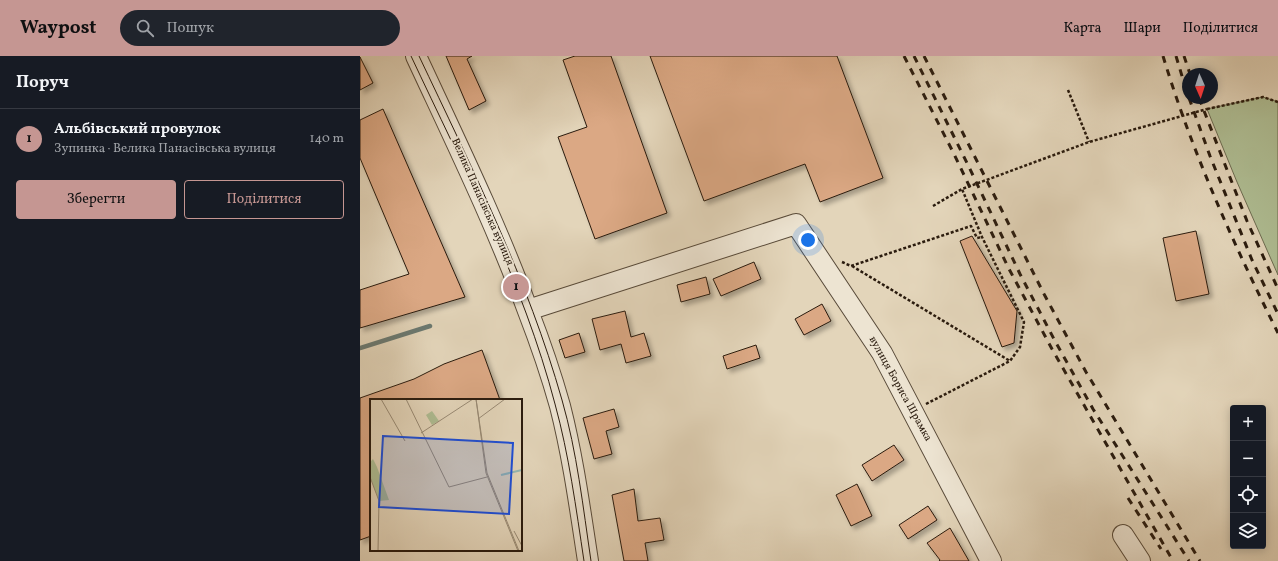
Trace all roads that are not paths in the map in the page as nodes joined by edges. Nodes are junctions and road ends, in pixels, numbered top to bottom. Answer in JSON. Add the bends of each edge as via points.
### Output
{"nodes":[{"id":1,"x":416,"y":56,"type":"edge"},
{"id":2,"x":528,"y":310,"type":"junction"},
{"id":3,"x":1123,"y":535,"type":"dead end"},
{"id":4,"x":588,"y":561,"type":"edge"},
{"id":5,"x":991,"y":561,"type":"edge"},
{"id":6,"x":1140,"y":561,"type":"edge"}],
"edges":[{"from":1,"to":2,"type":"street","name":"Велика Панасівська вулиця","via":[[481,195]]},
{"from":2,"to":4,"type":"street","name":"Велика Панасівська вулиця","via":[[538,335],[569,443]]},
{"from":2,"to":5,"type":"street","name":"вулиця Бориса Шрамка","via":[[796,224],[882,353]]},
{"from":3,"to":6,"type":"street"}]}
